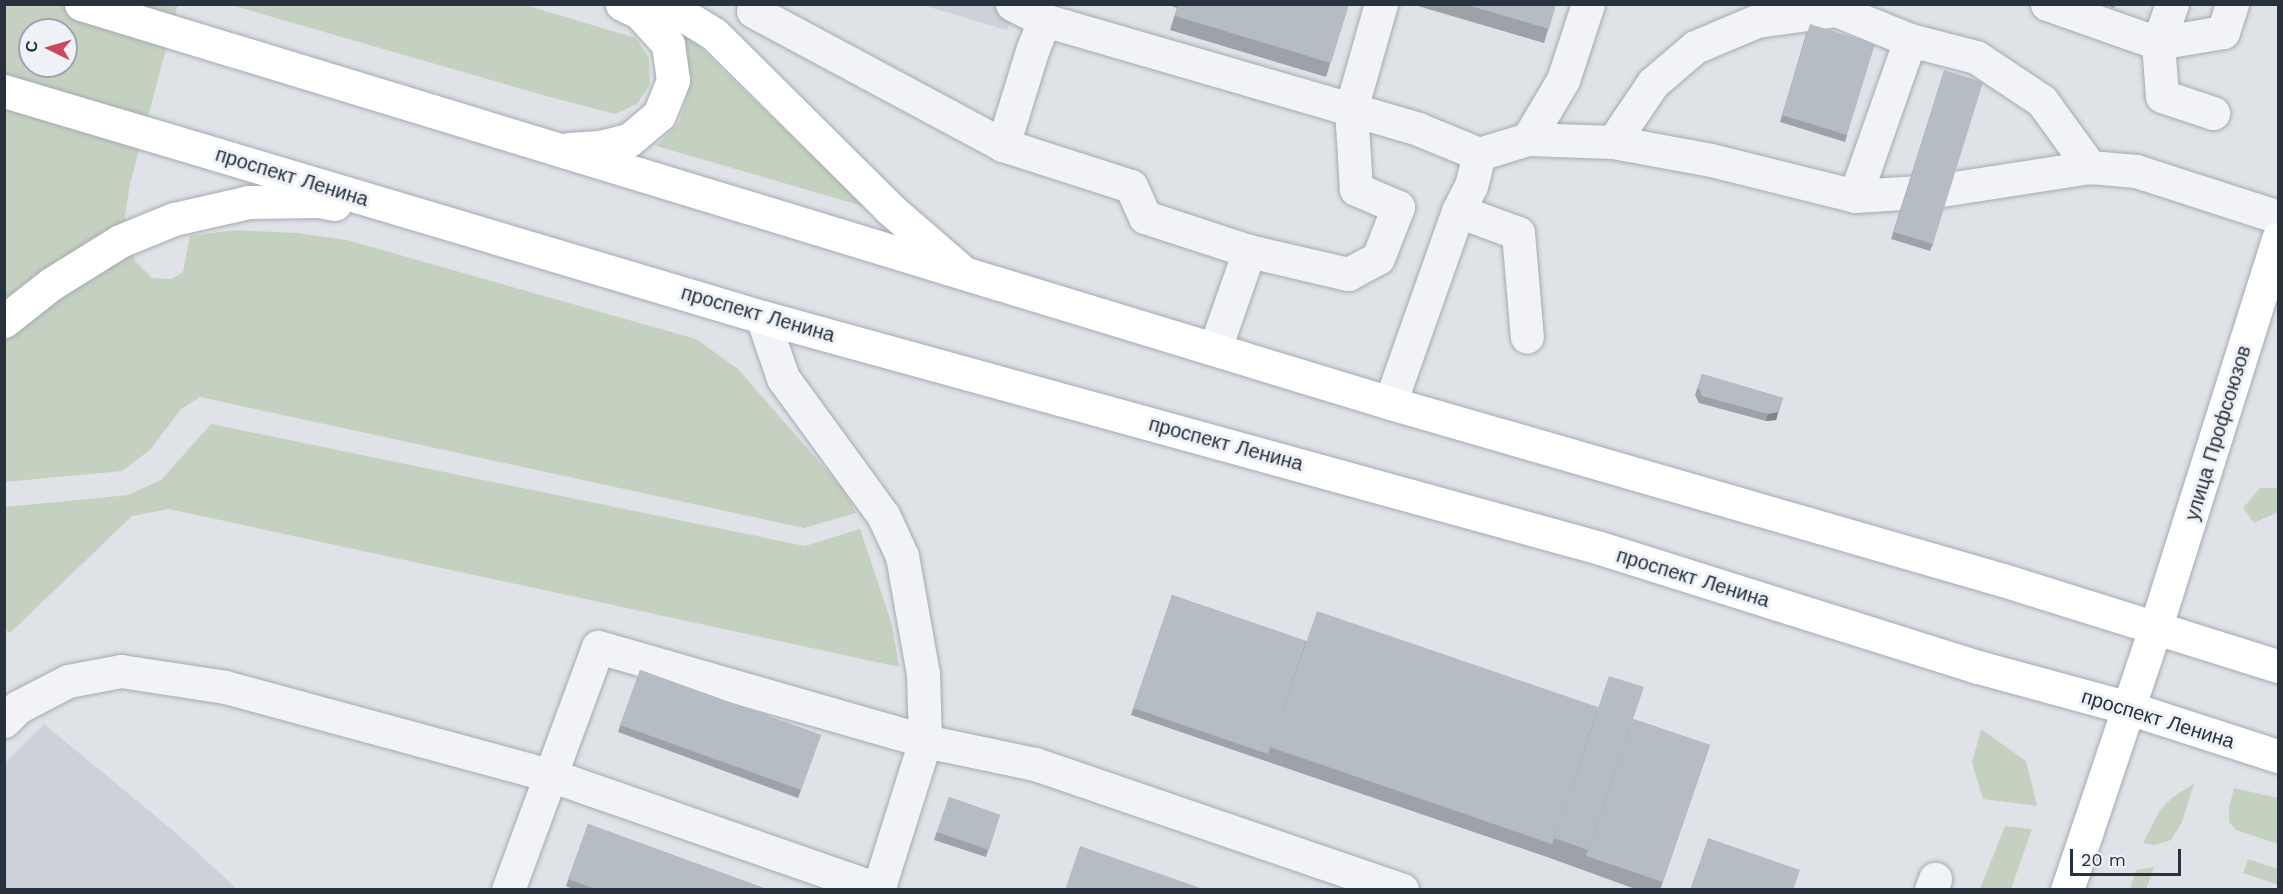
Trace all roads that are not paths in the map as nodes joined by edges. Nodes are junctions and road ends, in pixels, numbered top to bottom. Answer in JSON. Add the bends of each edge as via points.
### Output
{"nodes":[{"id":1,"x":81,"y":4,"type":"edge"},
{"id":2,"x":622,"y":4,"type":"edge"},
{"id":3,"x":665,"y":4,"type":"edge"},
{"id":4,"x":1012,"y":4,"type":"edge"},
{"id":5,"x":1382,"y":4,"type":"edge"},
{"id":6,"x":1588,"y":4,"type":"edge"},
{"id":7,"x":2046,"y":4,"type":"edge"},
{"id":8,"x":2172,"y":4,"type":"edge"},
{"id":9,"x":2232,"y":4,"type":"edge"},
{"id":10,"x":1825,"y":7,"type":"edge"},
{"id":11,"x":753,"y":11,"type":"dead end"},
{"id":12,"x":1044,"y":20,"type":"junction"},
{"id":13,"x":1910,"y":40,"type":"junction"},
{"id":14,"x":2158,"y":43,"type":"junction"},
{"id":15,"x":4,"y":91,"type":"edge"},
{"id":16,"x":1351,"y":109,"type":"junction"},
{"id":17,"x":2213,"y":113,"type":"dead end"},
{"id":18,"x":1528,"y":139,"type":"junction"},
{"id":19,"x":1613,"y":142,"type":"junction"},
{"id":20,"x":1003,"y":146,"type":"junction"},
{"id":21,"x":555,"y":150,"type":"junction"},
{"id":22,"x":1479,"y":154,"type":"junction"},
{"id":23,"x":2090,"y":166,"type":"junction"},
{"id":24,"x":1855,"y":196,"type":"junction"},
{"id":25,"x":1458,"y":211,"type":"junction"},
{"id":26,"x":2278,"y":217,"type":"edge"},
{"id":27,"x":426,"y":218,"type":"junction"},
{"id":28,"x":2278,"y":238,"type":"edge"},
{"id":29,"x":1249,"y":251,"type":"junction"},
{"id":30,"x":965,"y":274,"type":"junction"},
{"id":31,"x":762,"y":317,"type":"junction"},
{"id":32,"x":4,"y":321,"type":"edge"},
{"id":33,"x":1527,"y":336,"type":"dead end"},
{"id":34,"x":1215,"y":348,"type":"junction"},
{"id":35,"x":1390,"y":403,"type":"junction"},
{"id":36,"x":2156,"y":626,"type":"junction"},
{"id":37,"x":2278,"y":666,"type":"edge"},
{"id":38,"x":2129,"y":708,"type":"junction"},
{"id":39,"x":4,"y":721,"type":"edge"},
{"id":40,"x":925,"y":741,"type":"junction"},
{"id":41,"x":2278,"y":756,"type":"edge"},
{"id":42,"x":549,"y":776,"type":"junction"},
{"id":43,"x":879,"y":889,"type":"edge"},
{"id":44,"x":508,"y":890,"type":"edge"},
{"id":45,"x":1402,"y":890,"type":"edge"},
{"id":46,"x":2067,"y":890,"type":"edge"}],
"edges":[{"from":1,"to":21,"type":"main road"},
{"from":2,"to":21,"type":"main road","via":[[639,12],[668,44],[673,80],[659,115],[629,140],[600,147]]},
{"from":3,"to":30,"type":"main road","via":[[714,34],[890,208]]},
{"from":4,"to":12,"type":"lane"},
{"from":5,"to":16,"type":"lane"},
{"from":6,"to":18,"type":"lane","via":[[1563,80]]},
{"from":7,"to":14,"type":"lane"},
{"from":8,"to":14,"type":"lane"},
{"from":9,"to":14,"type":"lane","via":[[2223,32]]},
{"from":10,"to":13,"type":"lane"},
{"from":10,"to":19,"type":"lane","via":[[1757,21],[1695,47],[1653,82]]},
{"from":11,"to":20,"type":"lane"},
{"from":12,"to":16,"type":"lane"},
{"from":12,"to":20,"type":"lane"},
{"from":13,"to":23,"type":"lane","via":[[1976,57],[2042,101]]},
{"from":13,"to":24,"type":"lane"},
{"from":14,"to":17,"type":"lane","via":[[2162,96]]},
{"from":15,"to":27,"type":"main road","name":"проспект Ленина"},
{"from":16,"to":22,"type":"lane","via":[[1418,129]]},
{"from":16,"to":29,"type":"lane","via":[[1356,189],[1398,207],[1378,258],[1348,274]]},
{"from":18,"to":19,"type":"lane"},
{"from":18,"to":22,"type":"lane"},
{"from":19,"to":24,"type":"lane","via":[[1711,160]]},
{"from":20,"to":29,"type":"lane","via":[[1131,186],[1145,217]]},
{"from":21,"to":30,"type":"main road"},
{"from":22,"to":25,"type":"lane"},
{"from":23,"to":24,"type":"lane","via":[[1935,190]]},
{"from":23,"to":26,"type":"lane","via":[[2136,171]]},
{"from":25,"to":33,"type":"lane","via":[[1518,233]]},
{"from":25,"to":35,"type":"lane"},
{"from":27,"to":31,"type":"main road","name":"проспект Ленина"},
{"from":27,"to":32,"type":"main road","via":[[318,201],[249,202],[174,219],[120,241],[51,284]]},
{"from":28,"to":36,"type":"main road","name":"улица Профсоюзов"},
{"from":29,"to":34,"type":"lane"},
{"from":30,"to":34,"type":"main road"},
{"from":31,"to":38,"type":"main road","name":"проспект Ленина","via":[[1599,548],[1978,667]]},
{"from":31,"to":40,"type":"lane","via":[[783,378],[883,515],[902,556],[923,674]]},
{"from":34,"to":35,"type":"main road"},
{"from":35,"to":36,"type":"main road"},
{"from":36,"to":37,"type":"main road"},
{"from":36,"to":38,"type":"main road","name":"улица Профсоюзов"},
{"from":38,"to":41,"type":"main road","name":"проспект Ленина"},
{"from":38,"to":46,"type":"main road","name":"улица Профсоюзов"},
{"from":39,"to":42,"type":"lane","via":[[18,707],[68,681],[121,671],[225,687]]},
{"from":40,"to":42,"type":"lane","via":[[598,647]]},
{"from":40,"to":43,"type":"lane"},
{"from":40,"to":45,"type":"lane","via":[[1035,764]]},
{"from":42,"to":43,"type":"lane"},
{"from":42,"to":44,"type":"lane"}]}
